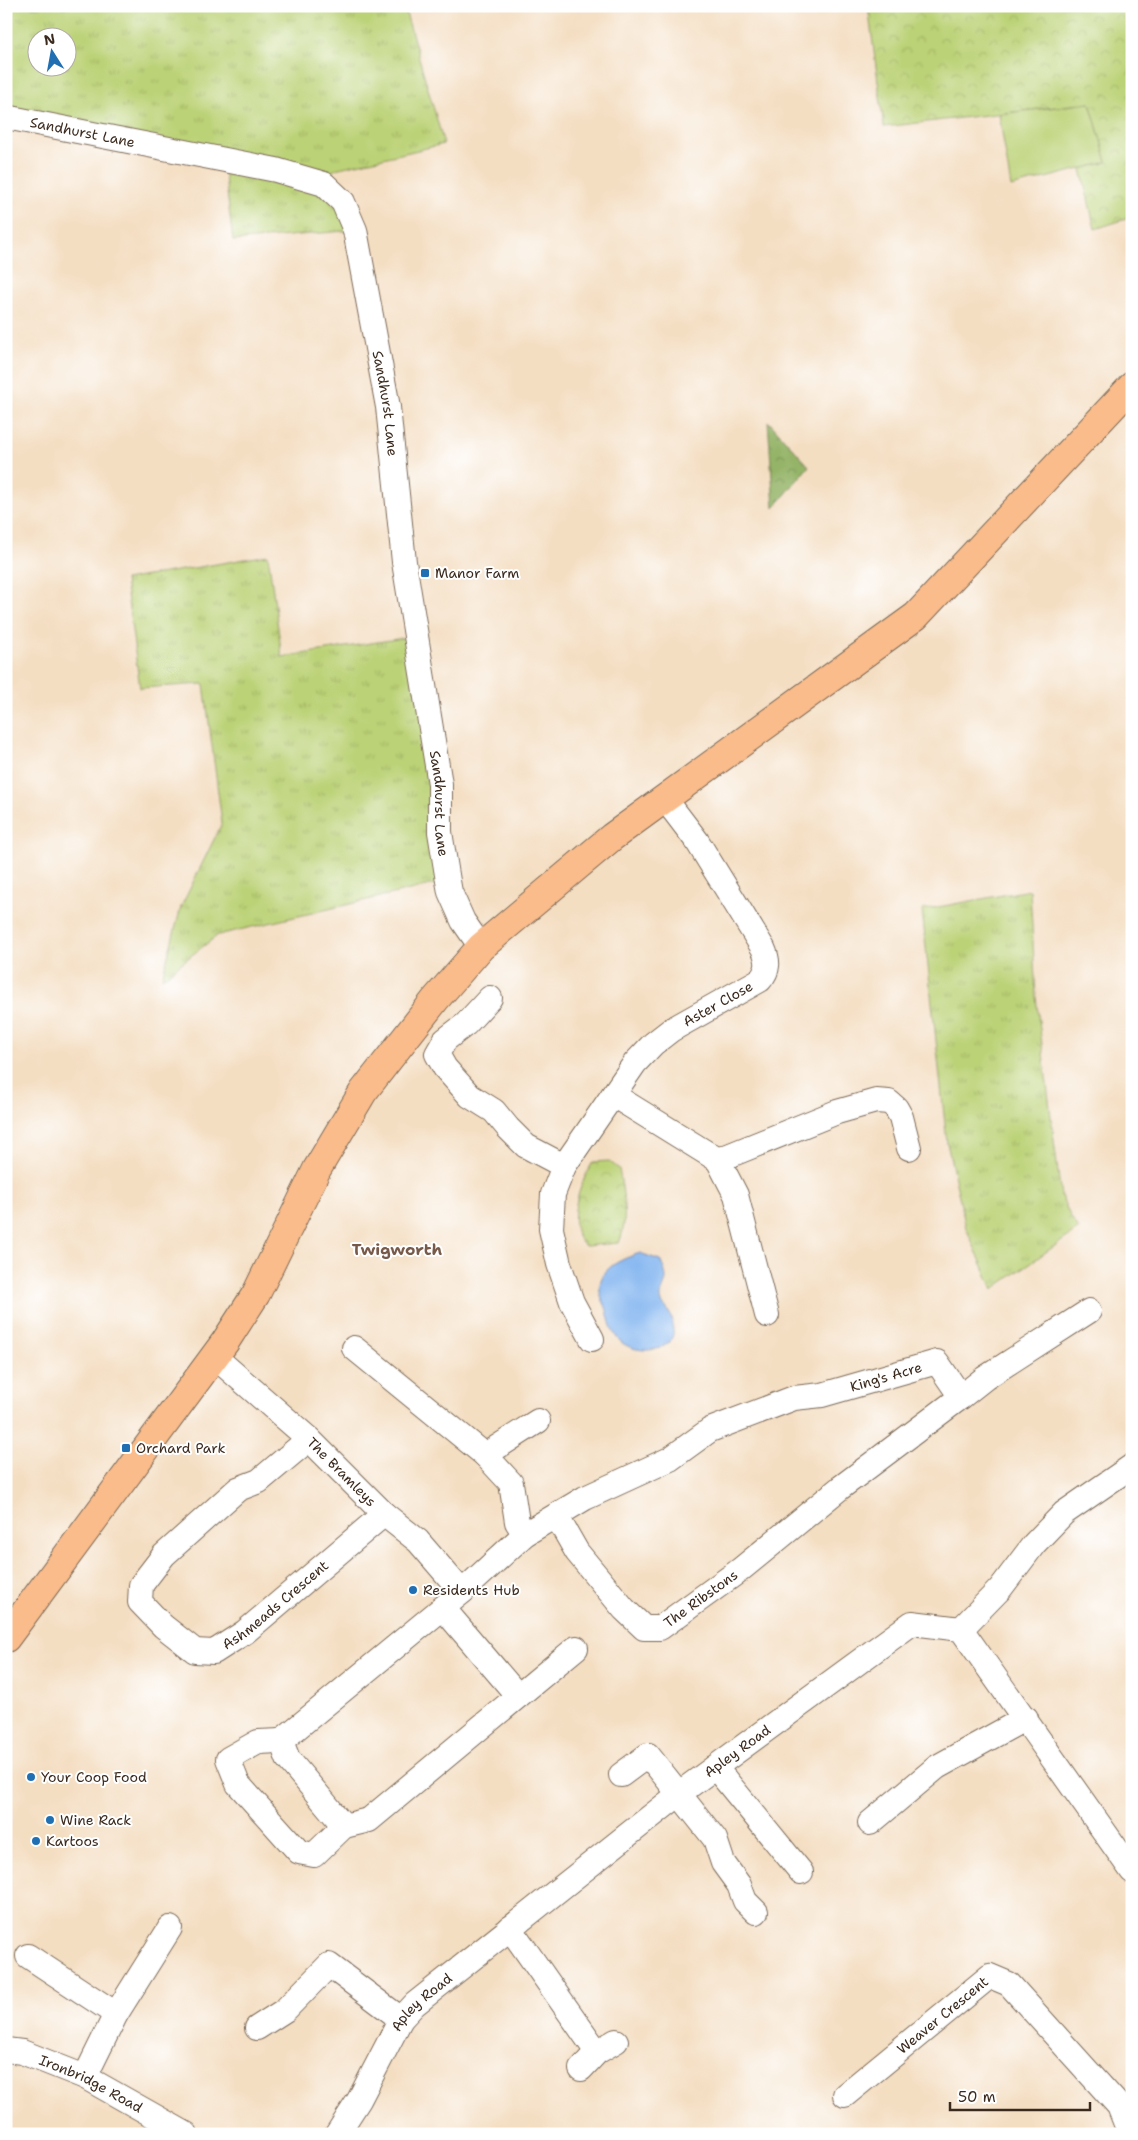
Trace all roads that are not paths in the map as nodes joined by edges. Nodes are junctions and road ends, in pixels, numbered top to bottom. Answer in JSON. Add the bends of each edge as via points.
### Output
{"nodes":[{"id":1,"x":6,"y":117,"type":"edge"},
{"id":2,"x":1132,"y":386,"type":"edge"},
{"id":3,"x":665,"y":800,"type":"junction"},
{"id":4,"x":481,"y":948,"type":"junction"},
{"id":5,"x":490,"y":998,"type":"dead end"},
{"id":6,"x":613,"y":1095,"type":"junction"},
{"id":7,"x":909,"y":1148,"type":"dead end"},
{"id":8,"x":718,"y":1160,"type":"junction"},
{"id":9,"x":564,"y":1166,"type":"junction"},
{"id":10,"x":1089,"y":1311,"type":"dead end"},
{"id":11,"x":767,"y":1315,"type":"dead end"},
{"id":12,"x":590,"y":1329,"type":"dead end"},
{"id":13,"x":354,"y":1348,"type":"dead end"},
{"id":14,"x":215,"y":1357,"type":"junction"},
{"id":15,"x":962,"y":1397,"type":"junction"},
{"id":16,"x":538,"y":1421,"type":"dead end"},
{"id":17,"x":309,"y":1439,"type":"junction"},
{"id":18,"x":485,"y":1455,"type":"junction"},
{"id":19,"x":1132,"y":1466,"type":"edge"},
{"id":20,"x":384,"y":1514,"type":"junction"},
{"id":21,"x":557,"y":1517,"type":"junction"},
{"id":22,"x":525,"y":1534,"type":"junction"},
{"id":23,"x":462,"y":1592,"type":"junction"},
{"id":24,"x":443,"y":1608,"type":"junction"},
{"id":25,"x":9,"y":1627,"type":"edge"},
{"id":26,"x":962,"y":1629,"type":"junction"},
{"id":27,"x":576,"y":1648,"type":"dead end"},
{"id":28,"x":518,"y":1696,"type":"junction"},
{"id":29,"x":1026,"y":1718,"type":"junction"},
{"id":30,"x":281,"y":1741,"type":"junction"},
{"id":31,"x":715,"y":1767,"type":"junction"},
{"id":32,"x":621,"y":1775,"type":"dead end"},
{"id":33,"x":680,"y":1794,"type":"junction"},
{"id":34,"x":870,"y":1823,"type":"dead end"},
{"id":35,"x":344,"y":1826,"type":"junction"},
{"id":36,"x":1132,"y":1871,"type":"edge"},
{"id":37,"x":801,"y":1872,"type":"dead end"},
{"id":38,"x":756,"y":1912,"type":"dead end"},
{"id":39,"x":170,"y":1928,"type":"dead end"},
{"id":40,"x":510,"y":1928,"type":"junction"},
{"id":41,"x":28,"y":1956,"type":"dead end"},
{"id":42,"x":116,"y":2014,"type":"junction"},
{"id":43,"x":400,"y":2019,"type":"junction"},
{"id":44,"x":257,"y":2028,"type":"dead end"},
{"id":45,"x":12,"y":2047,"type":"edge"},
{"id":46,"x":581,"y":2069,"type":"dead end"},
{"id":47,"x":85,"y":2077,"type":"junction"},
{"id":48,"x":845,"y":2095,"type":"dead end"},
{"id":49,"x":186,"y":2134,"type":"edge"},
{"id":50,"x":338,"y":2134,"type":"edge"},
{"id":51,"x":1130,"y":2134,"type":"edge"}],
"edges":[{"from":1,"to":4,"type":"street","name":"Sandhurst Lane","via":[[276,170],[324,184],[344,202],[355,230],[388,407],[404,562],[440,784],[440,832],[450,892],[463,921]]},
{"from":2,"to":3,"type":"main road","via":[[916,616]]},
{"from":3,"to":4,"type":"main road","via":[[612,837]]},
{"from":3,"to":6,"type":"street","name":"Aster Close","via":[[697,841],[763,948],[768,966],[760,980],[671,1030],[653,1044]]},
{"from":4,"to":14,"type":"main road","via":[[435,1000],[363,1092],[317,1169],[256,1294]]},
{"from":5,"to":9,"type":"street","via":[[466,1024],[445,1040],[437,1054],[470,1096],[494,1111],[526,1146]]},
{"from":6,"to":8,"type":"street"},
{"from":6,"to":9,"type":"street","name":"Aster Close"},
{"from":7,"to":8,"type":"street","via":[[896,1108],[889,1102],[876,1101],[837,1112]]},
{"from":8,"to":11,"type":"street","via":[[736,1195]]},
{"from":9,"to":12,"type":"street","name":"Aster Close","via":[[553,1194],[551,1229],[572,1302]]},
{"from":10,"to":15,"type":"street","via":[[985,1378]]},
{"from":13,"to":18,"type":"street"},
{"from":14,"to":17,"type":"street","name":"The Bramleys"},
{"from":14,"to":25,"type":"main road"},
{"from":15,"to":21,"type":"street","name":"King's Acre","via":[[937,1362],[822,1395],[794,1398],[710,1430],[670,1459],[585,1498]]},
{"from":15,"to":21,"type":"street","name":"The Ribstons","via":[[840,1488],[740,1570],[660,1628],[644,1628],[624,1608],[577,1552]]},
{"from":16,"to":18,"type":"street"},
{"from":17,"to":20,"type":"street","name":"The Bramleys"},
{"from":17,"to":20,"type":"street","name":"Ashmeads Crescent","via":[[259,1481],[238,1489],[164,1555],[141,1585],[140,1602],[163,1626],[196,1650],[214,1652],[246,1632]]},
{"from":18,"to":22,"type":"street","via":[[511,1483],[517,1522]]},
{"from":19,"to":26,"type":"street","via":[[1064,1513]]},
{"from":20,"to":23,"type":"street","name":"The Bramleys","via":[[418,1541]]},
{"from":21,"to":22,"type":"street"},
{"from":22,"to":23,"type":"street"},
{"from":23,"to":24,"type":"street"},
{"from":24,"to":28,"type":"street"},
{"from":24,"to":30,"type":"street"},
{"from":26,"to":29,"type":"street"},
{"from":26,"to":31,"type":"street","name":"Apley Road","via":[[912,1623]]},
{"from":27,"to":28,"type":"street"},
{"from":28,"to":35,"type":"street","via":[[369,1820]]},
{"from":29,"to":34,"type":"street","via":[[936,1767]]},
{"from":29,"to":36,"type":"street"},
{"from":30,"to":35,"type":"street","via":[[288,1759]]},
{"from":30,"to":35,"type":"street","via":[[258,1742],[228,1759],[238,1784],[299,1852],[314,1855]]},
{"from":31,"to":33,"type":"street","name":"Apley Road"},
{"from":31,"to":37,"type":"street"},
{"from":32,"to":33,"type":"street","via":[[648,1755]]},
{"from":33,"to":38,"type":"street","via":[[715,1839],[723,1863],[739,1886],[744,1901]]},
{"from":33,"to":40,"type":"street","name":"Apley Road"},
{"from":39,"to":42,"type":"street"},
{"from":40,"to":43,"type":"street","name":"Apley Road"},
{"from":40,"to":46,"type":"street","via":[[607,2046]]},
{"from":41,"to":42,"type":"street"},
{"from":42,"to":47,"type":"street"},
{"from":43,"to":44,"type":"street","via":[[329,1964],[285,2010]]},
{"from":43,"to":50,"type":"street","name":"Apley Road"},
{"from":45,"to":47,"type":"street","name":"Ironbridge Road"},
{"from":47,"to":49,"type":"street","name":"Ironbridge Road"},
{"from":48,"to":51,"type":"street","name":"Weaver Crescent","via":[[990,1976],[1008,1984],[1118,2106]]}]}
